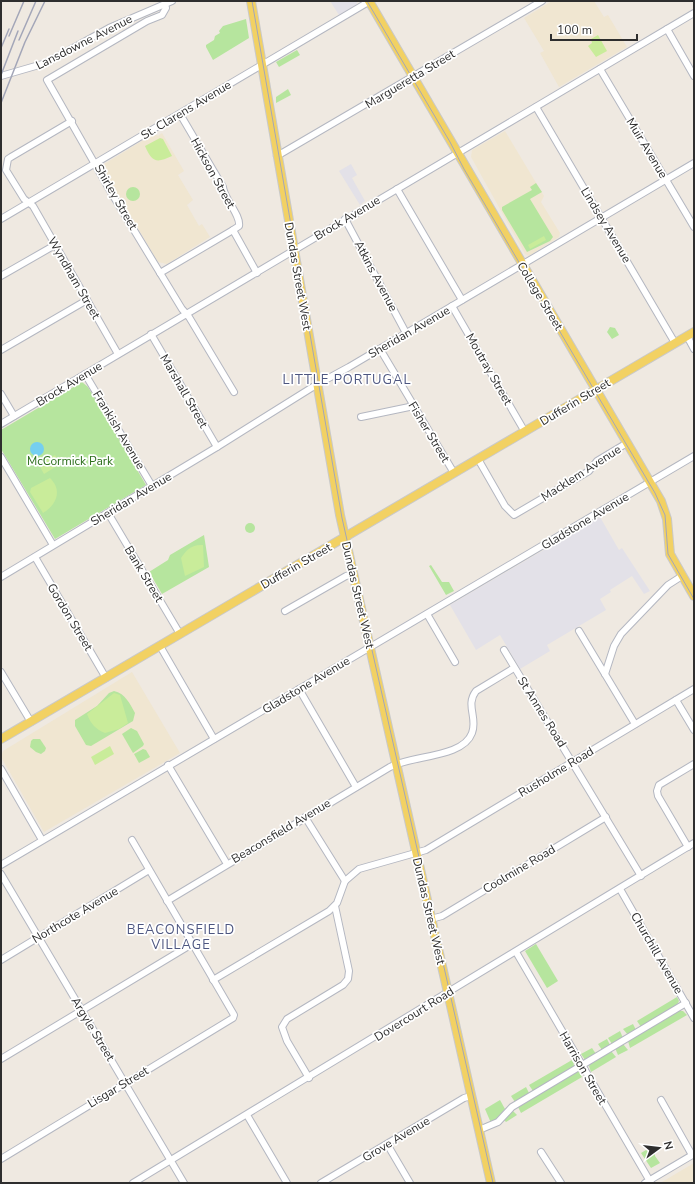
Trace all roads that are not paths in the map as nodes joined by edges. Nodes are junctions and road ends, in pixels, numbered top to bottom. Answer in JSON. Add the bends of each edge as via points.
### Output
{"nodes":[{"id":1,"x":172,"y":1,"type":"edge"},
{"id":2,"x":251,"y":1,"type":"edge"},
{"id":3,"x":370,"y":1,"type":"edge"},
{"id":4,"x":542,"y":1,"type":"edge"},
{"id":5,"x":165,"y":4,"type":"junction"},
{"id":6,"x":694,"y":13,"type":"edge"},
{"id":7,"x":667,"y":29,"type":"junction"},
{"id":8,"x":262,"y":65,"type":"junction"},
{"id":9,"x":600,"y":69,"type":"junction"},
{"id":10,"x":1,"y":76,"type":"edge"},
{"id":11,"x":694,"y":76,"type":"edge"},
{"id":12,"x":414,"y":77,"type":"junction"},
{"id":13,"x":47,"y":80,"type":"joint"},
{"id":14,"x":536,"y":107,"type":"junction"},
{"id":15,"x":180,"y":114,"type":"junction"},
{"id":16,"x":72,"y":121,"type":"junction"},
{"id":17,"x":457,"y":153,"type":"junction"},
{"id":18,"x":277,"y":156,"type":"junction"},
{"id":19,"x":96,"y":163,"type":"junction"},
{"id":20,"x":694,"y":163,"type":"edge"},
{"id":21,"x":667,"y":179,"type":"junction"},
{"id":22,"x":397,"y":189,"type":"junction"},
{"id":23,"x":28,"y":203,"type":"junction"},
{"id":24,"x":602,"y":218,"type":"junction"},
{"id":25,"x":1,"y":219,"type":"edge"},
{"id":26,"x":345,"y":219,"type":"junction"},
{"id":27,"x":694,"y":227,"type":"edge"},
{"id":28,"x":232,"y":230,"type":"junction"},
{"id":29,"x":55,"y":245,"type":"junction"},
{"id":30,"x":294,"y":250,"type":"junction"},
{"id":31,"x":522,"y":265,"type":"junction"},
{"id":32,"x":160,"y":273,"type":"junction"},
{"id":33,"x":257,"y":273,"type":"junction"},
{"id":34,"x":1,"y":276,"type":"edge"},
{"id":35,"x":86,"y":300,"type":"junction"},
{"id":36,"x":462,"y":300,"type":"junction"},
{"id":37,"x":452,"y":306,"type":"junction"},
{"id":38,"x":186,"y":314,"type":"junction"},
{"id":39,"x":406,"y":333,"type":"junction"},
{"id":40,"x":151,"y":334,"type":"junction"},
{"id":41,"x":690,"y":334,"type":"edge"},
{"id":42,"x":675,"y":343,"type":"junction"},
{"id":43,"x":380,"y":349,"type":"junction"},
{"id":44,"x":694,"y":349,"type":"edge"},
{"id":45,"x":1,"y":350,"type":"edge"},
{"id":46,"x":118,"y":354,"type":"junction"},
{"id":47,"x":85,"y":374,"type":"junction"},
{"id":48,"x":317,"y":384,"type":"junction"},
{"id":49,"x":596,"y":390,"type":"junction"},
{"id":50,"x":234,"y":392,"type":"dead end"},
{"id":51,"x":1,"y":394,"type":"edge"},
{"id":52,"x":414,"y":406,"type":"junction"},
{"id":53,"x":14,"y":416,"type":"junction"},
{"id":54,"x":361,"y":417,"type":"dead end"},
{"id":55,"x":1,"y":424,"type":"edge"},
{"id":56,"x":525,"y":432,"type":"junction"},
{"id":57,"x":627,"y":443,"type":"junction"},
{"id":58,"x":217,"y":447,"type":"junction"},
{"id":59,"x":694,"y":456,"type":"edge"},
{"id":60,"x":1,"y":457,"type":"edge"},
{"id":61,"x":478,"y":459,"type":"junction"},
{"id":62,"x":454,"y":473,"type":"junction"},
{"id":63,"x":650,"y":482,"type":"junction"},
{"id":64,"x":152,"y":486,"type":"junction"},
{"id":65,"x":108,"y":513,"type":"junction"},
{"id":66,"x":345,"y":537,"type":"junction"},
{"id":67,"x":53,"y":545,"type":"junction"},
{"id":68,"x":35,"y":557,"type":"junction"},
{"id":69,"x":353,"y":574,"type":"junction"},
{"id":70,"x":1,"y":576,"type":"edge"},
{"id":71,"x":682,"y":576,"type":"junction"},
{"id":72,"x":692,"y":590,"type":"edge"},
{"id":73,"x":285,"y":612,"type":"dead end"},
{"id":74,"x":427,"y":614,"type":"junction"},
{"id":75,"x":578,"y":631,"type":"dead end"},
{"id":76,"x":180,"y":634,"type":"junction"},
{"id":77,"x":160,"y":646,"type":"junction"},
{"id":78,"x":370,"y":647,"type":"junction"},
{"id":79,"x":504,"y":650,"type":"dead end"},
{"id":80,"x":454,"y":662,"type":"dead end"},
{"id":81,"x":514,"y":668,"type":"junction"},
{"id":82,"x":1,"y":672,"type":"edge"},
{"id":83,"x":605,"y":674,"type":"junction"},
{"id":84,"x":106,"y":678,"type":"junction"},
{"id":85,"x":299,"y":689,"type":"junction"},
{"id":86,"x":694,"y":689,"type":"edge"},
{"id":87,"x":676,"y":700,"type":"junction"},
{"id":88,"x":31,"y":722,"type":"junction"},
{"id":89,"x":635,"y":724,"type":"junction"},
{"id":90,"x":694,"y":730,"type":"edge"},
{"id":91,"x":1,"y":739,"type":"edge"},
{"id":92,"x":214,"y":739,"type":"junction"},
{"id":93,"x":573,"y":762,"type":"junction"},
{"id":94,"x":396,"y":764,"type":"junction"},
{"id":95,"x":694,"y":764,"type":"edge"},
{"id":96,"x":168,"y":765,"type":"junction"},
{"id":97,"x":1,"y":769,"type":"edge"},
{"id":98,"x":356,"y":787,"type":"junction"},
{"id":99,"x":305,"y":817,"type":"junction"},
{"id":100,"x":606,"y":817,"type":"junction"},
{"id":101,"x":42,"y":840,"type":"junction"},
{"id":102,"x":132,"y":840,"type":"dead end"},
{"id":103,"x":691,"y":845,"type":"edge"},
{"id":104,"x":416,"y":853,"type":"junction"},
{"id":105,"x":227,"y":864,"type":"junction"},
{"id":106,"x":1,"y":865,"type":"edge"},
{"id":107,"x":150,"y":870,"type":"junction"},
{"id":108,"x":1,"y":874,"type":"edge"},
{"id":109,"x":641,"y":876,"type":"junction"},
{"id":110,"x":345,"y":881,"type":"junction"},
{"id":111,"x":620,"y":889,"type":"junction"},
{"id":112,"x":167,"y":901,"type":"junction"},
{"id":113,"x":335,"y":906,"type":"junction"},
{"id":114,"x":431,"y":919,"type":"junction"},
{"id":115,"x":38,"y":937,"type":"junction"},
{"id":116,"x":192,"y":944,"type":"junction"},
{"id":117,"x":516,"y":952,"type":"junction"},
{"id":118,"x":1,"y":960,"type":"edge"},
{"id":119,"x":213,"y":980,"type":"junction"},
{"id":120,"x":448,"y":993,"type":"junction"},
{"id":121,"x":686,"y":1003,"type":"junction"},
{"id":122,"x":82,"y":1010,"type":"junction"},
{"id":123,"x":694,"y":1018,"type":"edge"},
{"id":124,"x":1,"y":1059,"type":"edge"},
{"id":125,"x":582,"y":1066,"type":"junction"},
{"id":126,"x":309,"y":1078,"type":"junction"},
{"id":127,"x":126,"y":1084,"type":"junction"},
{"id":128,"x":471,"y":1096,"type":"junction"},
{"id":129,"x":661,"y":1100,"type":"dead end"},
{"id":130,"x":247,"y":1115,"type":"junction"},
{"id":131,"x":479,"y":1130,"type":"junction"},
{"id":132,"x":387,"y":1144,"type":"junction"},
{"id":133,"x":541,"y":1152,"type":"dead end"},
{"id":134,"x":693,"y":1155,"type":"edge"},
{"id":135,"x":1,"y":1158,"type":"edge"},
{"id":136,"x":171,"y":1160,"type":"junction"},
{"id":137,"x":648,"y":1182,"type":"edge"},
{"id":138,"x":134,"y":1183,"type":"edge"},
{"id":139,"x":184,"y":1183,"type":"edge"},
{"id":140,"x":287,"y":1183,"type":"edge"},
{"id":141,"x":321,"y":1183,"type":"edge"},
{"id":142,"x":410,"y":1183,"type":"edge"},
{"id":143,"x":491,"y":1183,"type":"edge"},
{"id":144,"x":560,"y":1183,"type":"edge"}],
"edges":[{"from":1,"to":5,"type":"street","name":"Lansdowne Avenue"},
{"from":2,"to":8,"type":"main road","name":"Dundas Street West"},
{"from":3,"to":8,"type":"street","name":"St. Clarens Avenue"},
{"from":3,"to":12,"type":"main road","name":"College Street"},
{"from":4,"to":12,"type":"street","name":"Margueretta Street"},
{"from":5,"to":10,"type":"street","name":"Lansdowne Avenue","via":[[109,28],[46,63]]},
{"from":5,"to":13,"type":"street","name":"Lansdowne Avenue","via":[[166,8],[162,15],[147,21]]},
{"from":6,"to":7,"type":"street","name":"Brock Avenue"},
{"from":7,"to":9,"type":"street","name":"Brock Avenue"},
{"from":7,"to":11,"type":"street"},
{"from":8,"to":15,"type":"street","name":"St. Clarens Avenue"},
{"from":8,"to":18,"type":"main road","name":"Dundas Street West"},
{"from":9,"to":14,"type":"street","name":"Brock Avenue"},
{"from":9,"to":21,"type":"street","name":"Muir Avenue"},
{"from":12,"to":17,"type":"main road","name":"College Street"},
{"from":12,"to":18,"type":"street","name":"Margueretta Street"},
{"from":13,"to":16,"type":"street","name":"Shirley Street"},
{"from":14,"to":17,"type":"street","name":"Brock Avenue"},
{"from":14,"to":24,"type":"street","name":"Lindsey Avenue"},
{"from":15,"to":19,"type":"street","name":"St. Clarens Avenue"},
{"from":15,"to":28,"type":"street","name":"Hickson Street","via":[[224,186],[224,193],[239,220],[239,226]]},
{"from":16,"to":19,"type":"street","name":"Shirley Street"},
{"from":16,"to":23,"type":"street","name":"Wyndham Street","via":[[8,159],[6,170]]},
{"from":17,"to":22,"type":"street","name":"Brock Avenue"},
{"from":17,"to":31,"type":"main road","name":"College Street"},
{"from":18,"to":30,"type":"main road","name":"Dundas Street West"},
{"from":19,"to":23,"type":"street","name":"St. Clarens Avenue"},
{"from":19,"to":32,"type":"street","name":"Shirley Street"},
{"from":20,"to":21,"type":"street","name":"Sheridan Avenue"},
{"from":21,"to":24,"type":"street","name":"Sheridan Avenue"},
{"from":21,"to":27,"type":"street","name":"Muir Avenue"},
{"from":22,"to":26,"type":"street","name":"Brock Avenue"},
{"from":22,"to":36,"type":"street"},
{"from":23,"to":25,"type":"street","name":"St. Clarens Avenue"},
{"from":23,"to":29,"type":"street","name":"Wyndham Street","via":[[33,206]]},
{"from":24,"to":31,"type":"street","name":"Sheridan Avenue"},
{"from":24,"to":42,"type":"street","name":"Lindsey Avenue"},
{"from":26,"to":30,"type":"street","name":"Brock Avenue"},
{"from":26,"to":39,"type":"street","name":"Atkins Avenue"},
{"from":28,"to":32,"type":"street"},
{"from":28,"to":33,"type":"street"},
{"from":29,"to":34,"type":"street"},
{"from":29,"to":35,"type":"street","name":"Wyndham Street"},
{"from":30,"to":33,"type":"street","name":"Brock Avenue"},
{"from":30,"to":48,"type":"main road","name":"Dundas Street West"},
{"from":31,"to":36,"type":"street","name":"Sheridan Avenue"},
{"from":31,"to":49,"type":"main road","name":"College Street"},
{"from":32,"to":38,"type":"street","name":"Shirley Street"},
{"from":33,"to":38,"type":"street","name":"Brock Avenue"},
{"from":35,"to":45,"type":"street"},
{"from":35,"to":46,"type":"street","name":"Wyndham Street"},
{"from":36,"to":37,"type":"street","name":"Sheridan Avenue"},
{"from":37,"to":39,"type":"street","name":"Sheridan Avenue"},
{"from":37,"to":56,"type":"street","name":"Moutray Street"},
{"from":38,"to":40,"type":"street","name":"Brock Avenue"},
{"from":38,"to":50,"type":"street","name":"Shirley Street"},
{"from":39,"to":43,"type":"street","name":"Sheridan Avenue"},
{"from":40,"to":46,"type":"street","name":"Brock Avenue"},
{"from":40,"to":58,"type":"street","name":"Marshall Street"},
{"from":41,"to":42,"type":"main road","name":"Dufferin Street"},
{"from":41,"to":44,"type":"street"},
{"from":42,"to":49,"type":"main road","name":"Dufferin Street"},
{"from":43,"to":48,"type":"street","name":"Sheridan Avenue"},
{"from":43,"to":52,"type":"street","name":"Fisher Street"},
{"from":46,"to":47,"type":"street","name":"Brock Avenue"},
{"from":47,"to":53,"type":"street","name":"Brock Avenue"},
{"from":47,"to":64,"type":"street","name":"Frankish Avenue"},
{"from":48,"to":58,"type":"street","name":"Sheridan Avenue"},
{"from":48,"to":66,"type":"main road","name":"Dundas Street West"},
{"from":49,"to":56,"type":"main road","name":"Dufferin Street"},
{"from":49,"to":57,"type":"main road","name":"College Street"},
{"from":51,"to":53,"type":"street"},
{"from":52,"to":54,"type":"street"},
{"from":52,"to":62,"type":"street","name":"Fisher Street"},
{"from":53,"to":55,"type":"street","name":"Brock Avenue"},
{"from":56,"to":61,"type":"main road","name":"Dufferin Street"},
{"from":57,"to":61,"type":"street","name":"Macklem Avenue","via":[[597,461],[589,471],[514,515],[505,506]]},
{"from":57,"to":63,"type":"main road","name":"College Street"},
{"from":58,"to":64,"type":"street","name":"Sheridan Avenue"},
{"from":59,"to":63,"type":"street","name":"Gladstone Avenue"},
{"from":60,"to":67,"type":"street"},
{"from":61,"to":62,"type":"main road","name":"Dufferin Street"},
{"from":62,"to":66,"type":"main road","name":"Dufferin Street"},
{"from":63,"to":71,"type":"main road","name":"College Street","via":[[664,509],[668,523],[670,554]]},
{"from":63,"to":74,"type":"street","name":"Gladstone Avenue"},
{"from":64,"to":65,"type":"street","name":"Sheridan Avenue"},
{"from":65,"to":67,"type":"street","name":"Sheridan Avenue"},
{"from":65,"to":76,"type":"street","name":"Bank Street"},
{"from":66,"to":69,"type":"main road","name":"Dundas Street West"},
{"from":66,"to":76,"type":"main road","name":"Dufferin Street"},
{"from":67,"to":68,"type":"street","name":"Sheridan Avenue"},
{"from":68,"to":70,"type":"street","name":"Sheridan Avenue"},
{"from":68,"to":84,"type":"street","name":"Gordon Street"},
{"from":69,"to":73,"type":"street"},
{"from":69,"to":78,"type":"main road","name":"Dundas Street West"},
{"from":71,"to":72,"type":"main road","name":"College Street"},
{"from":71,"to":83,"type":"street","via":[[668,585],[621,634],[614,646]]},
{"from":74,"to":78,"type":"street","name":"Gladstone Avenue"},
{"from":74,"to":80,"type":"street"},
{"from":75,"to":83,"type":"street"},
{"from":76,"to":77,"type":"main road","name":"Dufferin Street"},
{"from":77,"to":84,"type":"main road","name":"Dufferin Street"},
{"from":77,"to":92,"type":"street"},
{"from":78,"to":85,"type":"street","name":"Gladstone Avenue"},
{"from":78,"to":94,"type":"main road","name":"Dundas Street West"},
{"from":79,"to":81,"type":"street","name":"St Annes Road"},
{"from":81,"to":93,"type":"street","name":"St Annes Road"},
{"from":81,"to":94,"type":"street","name":"Beaconsfield Avenue","via":[[473,695],[473,730],[463,745]]},
{"from":82,"to":88,"type":"street"},
{"from":83,"to":89,"type":"street"},
{"from":84,"to":88,"type":"main road","name":"Dufferin Street"},
{"from":85,"to":92,"type":"street","name":"Gladstone Avenue"},
{"from":85,"to":98,"type":"street"},
{"from":86,"to":87,"type":"street","name":"Rusholme Road"},
{"from":87,"to":89,"type":"street","name":"Rusholme Road"},
{"from":87,"to":90,"type":"street"},
{"from":88,"to":91,"type":"main road","name":"Dufferin Street"},
{"from":89,"to":93,"type":"street","name":"Rusholme Road"},
{"from":92,"to":96,"type":"street","name":"Gladstone Avenue"},
{"from":93,"to":100,"type":"street","name":"St Annes Road"},
{"from":93,"to":104,"type":"street","name":"Rusholme Road","via":[[440,842]]},
{"from":94,"to":98,"type":"street","name":"Beaconsfield Avenue"},
{"from":94,"to":104,"type":"main road","name":"Dundas Street West"},
{"from":95,"to":103,"type":"street","via":[[659,785],[657,791]]},
{"from":96,"to":101,"type":"street","name":"Gladstone Avenue"},
{"from":96,"to":105,"type":"street"},
{"from":97,"to":101,"type":"street"},
{"from":98,"to":99,"type":"street","name":"Beaconsfield Avenue"},
{"from":99,"to":105,"type":"street","name":"Beaconsfield Avenue"},
{"from":99,"to":110,"type":"street"},
{"from":100,"to":109,"type":"street","name":"St Annes Road"},
{"from":100,"to":114,"type":"street","name":"Coolmine Road","via":[[442,916]]},
{"from":101,"to":106,"type":"street","name":"Gladstone Avenue"},
{"from":102,"to":107,"type":"street"},
{"from":103,"to":109,"type":"street","name":"Dovercourt Road"},
{"from":104,"to":110,"type":"street","via":[[364,866]]},
{"from":104,"to":114,"type":"main road","name":"Dundas Street West"},
{"from":105,"to":112,"type":"street","name":"Beaconsfield Avenue"},
{"from":107,"to":112,"type":"street"},
{"from":107,"to":115,"type":"street","name":"Northcote Avenue"},
{"from":108,"to":115,"type":"street","name":"Argyle Street"},
{"from":109,"to":111,"type":"street","name":"Dovercourt Road"},
{"from":110,"to":113,"type":"street"},
{"from":111,"to":117,"type":"street","name":"Dovercourt Road"},
{"from":111,"to":121,"type":"street","name":"Churchill Avenue"},
{"from":112,"to":116,"type":"street"},
{"from":113,"to":119,"type":"street","via":[[329,912]]},
{"from":113,"to":126,"type":"street","via":[[349,967],[348,979],[343,985],[287,1019],[282,1028],[286,1040]]},
{"from":114,"to":120,"type":"main road","name":"Dundas Street West"},
{"from":115,"to":118,"type":"street","name":"Northcote Avenue"},
{"from":115,"to":122,"type":"street","name":"Argyle Street"},
{"from":116,"to":119,"type":"street"},
{"from":116,"to":122,"type":"street"},
{"from":117,"to":120,"type":"street","name":"Dovercourt Road"},
{"from":117,"to":125,"type":"street","name":"Harrison Street"},
{"from":119,"to":127,"type":"street","name":"Lisgar Street","via":[[234,1015],[233,1018]]},
{"from":120,"to":126,"type":"street","name":"Dovercourt Road"},
{"from":120,"to":128,"type":"main road","name":"Dundas Street West"},
{"from":121,"to":123,"type":"street","name":"Churchill Avenue"},
{"from":121,"to":125,"type":"street"},
{"from":122,"to":124,"type":"street"},
{"from":122,"to":127,"type":"street","name":"Argyle Street"},
{"from":125,"to":131,"type":"street","via":[[510,1108],[498,1122]]},
{"from":125,"to":137,"type":"street","name":"Harrison Street"},
{"from":126,"to":130,"type":"street","name":"Dovercourt Road"},
{"from":127,"to":135,"type":"street","name":"Lisgar Street"},
{"from":127,"to":136,"type":"street","name":"Argyle Street"},
{"from":128,"to":131,"type":"main road","name":"Dundas Street West"},
{"from":128,"to":132,"type":"street","name":"Grove Avenue"},
{"from":129,"to":134,"type":"street"},
{"from":130,"to":136,"type":"street","name":"Dovercourt Road"},
{"from":130,"to":140,"type":"street"},
{"from":131,"to":143,"type":"main road","name":"Dundas Street West"},
{"from":132,"to":141,"type":"street","name":"Grove Avenue"},
{"from":132,"to":142,"type":"street"},
{"from":133,"to":144,"type":"street"},
{"from":134,"to":137,"type":"street"},
{"from":136,"to":138,"type":"street","name":"Dovercourt Road"},
{"from":136,"to":139,"type":"street","name":"Argyle Street"}]}
